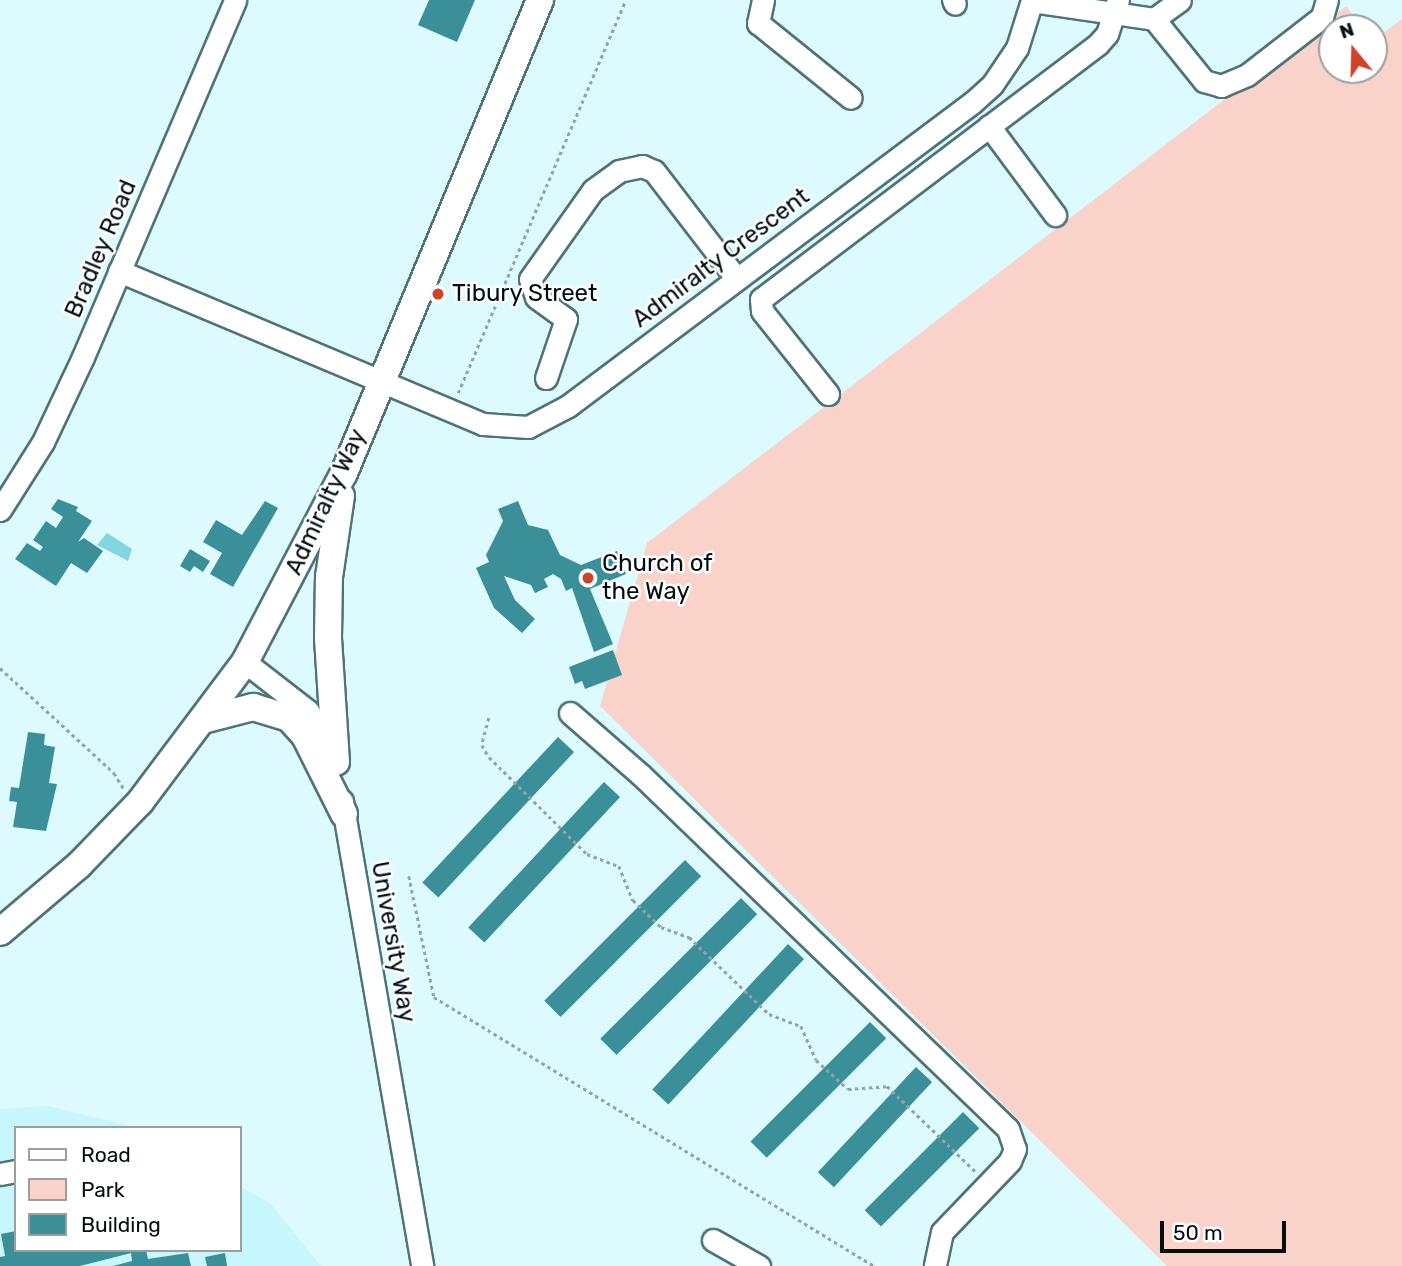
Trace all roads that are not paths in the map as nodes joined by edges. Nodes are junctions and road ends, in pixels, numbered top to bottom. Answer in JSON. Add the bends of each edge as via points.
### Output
{"nodes":[{"id":1,"x":236,"y":0,"type":"edge"},
{"id":2,"x":540,"y":0,"type":"edge"},
{"id":3,"x":763,"y":0,"type":"edge"},
{"id":4,"x":1032,"y":0,"type":"edge"},
{"id":5,"x":1180,"y":0,"type":"edge"},
{"id":6,"x":1327,"y":0,"type":"edge"},
{"id":7,"x":1116,"y":6,"type":"edge"},
{"id":8,"x":1154,"y":19,"type":"junction"},
{"id":9,"x":851,"y":98,"type":"dead end"},
{"id":10,"x":989,"y":126,"type":"junction"},
{"id":11,"x":1055,"y":215,"type":"dead end"},
{"id":12,"x":119,"y":271,"type":"junction"},
{"id":13,"x":737,"y":279,"type":"junction"},
{"id":14,"x":546,"y":378,"type":"dead end"},
{"id":15,"x":379,"y":380,"type":"junction"},
{"id":16,"x":828,"y":394,"type":"dead end"},
{"id":17,"x":344,"y":473,"type":"junction"},
{"id":18,"x":0,"y":510,"type":"edge"},
{"id":19,"x":245,"y":662,"type":"junction"},
{"id":20,"x":570,"y":713,"type":"dead end"},
{"id":21,"x":207,"y":719,"type":"junction"},
{"id":22,"x":337,"y":762,"type":"junction"},
{"id":23,"x":344,"y":814,"type":"junction"},
{"id":24,"x":0,"y":932,"type":"edge"},
{"id":25,"x":713,"y":1240,"type":"dead end"},
{"id":26,"x":422,"y":1266,"type":"edge"},
{"id":27,"x":759,"y":1266,"type":"edge"},
{"id":28,"x":935,"y":1266,"type":"edge"}],
"edges":[{"from":1,"to":12,"type":"street","name":"Bradley Road"},
{"from":2,"to":15,"type":"main road","name":"Admiralty Way"},
{"from":3,"to":9,"type":"street","via":[[758,23]]},
{"from":4,"to":7,"type":"street"},
{"from":4,"to":13,"type":"street","name":"Admiralty Crescent","via":[[1017,48],[992,85]]},
{"from":5,"to":8,"type":"street"},
{"from":6,"to":8,"type":"street","via":[[1322,17],[1247,75],[1221,86],[1204,80]]},
{"from":7,"to":8,"type":"street"},
{"from":7,"to":10,"type":"street","via":[[1104,39]]},
{"from":10,"to":11,"type":"street"},
{"from":10,"to":16,"type":"street","via":[[761,299],[762,311]]},
{"from":12,"to":15,"type":"street"},
{"from":12,"to":18,"type":"street","name":"Bradley Road","via":[[43,442]]},
{"from":13,"to":14,"type":"street","via":[[654,171],[642,166],[619,171],[593,190],[530,279],[536,297],[566,319]]},
{"from":13,"to":15,"type":"street","name":"Admiralty Crescent","via":[[543,422],[513,429],[493,427]]},
{"from":15,"to":17,"type":"main road","name":"Admiralty Way"},
{"from":17,"to":19,"type":"main road","name":"Admiralty Way"},
{"from":17,"to":22,"type":"main road","via":[[329,578],[328,638]]},
{"from":19,"to":21,"type":"main road","name":"Admiralty Way"},
{"from":19,"to":22,"type":"street","name":"University Way","via":[[308,711]]},
{"from":20,"to":28,"type":"street","via":[[640,774],[1008,1129],[1015,1149],[1010,1161],[942,1232],[935,1246]]},
{"from":21,"to":23,"type":"main road","via":[[253,707],[289,718],[305,736]]},
{"from":21,"to":24,"type":"main road","name":"Admiralty Way","via":[[122,821]]},
{"from":22,"to":23,"type":"street","name":"University Way"},
{"from":23,"to":26,"type":"street","name":"University Way"},
{"from":25,"to":27,"type":"street"}]}
